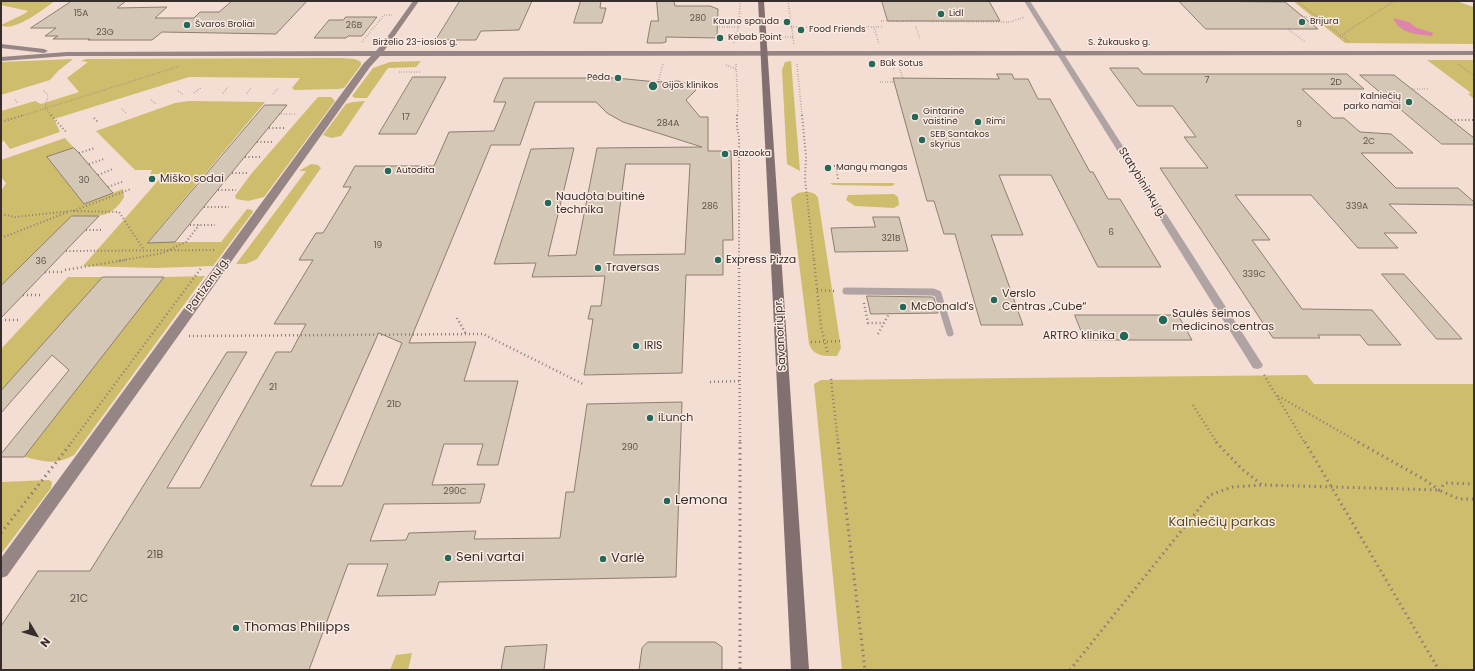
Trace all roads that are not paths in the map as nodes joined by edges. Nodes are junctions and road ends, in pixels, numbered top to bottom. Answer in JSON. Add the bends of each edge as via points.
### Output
{"nodes":[{"id":1,"x":416,"y":1,"type":"edge"},
{"id":2,"x":761,"y":1,"type":"edge"},
{"id":3,"x":1027,"y":1,"type":"edge"},
{"id":4,"x":1,"y":46,"type":"edge"},
{"id":5,"x":36,"y":50,"type":"junction"},
{"id":6,"x":378,"y":53,"type":"junction"},
{"id":7,"x":764,"y":53,"type":"junction"},
{"id":8,"x":1059,"y":53,"type":"junction"},
{"id":9,"x":1474,"y":53,"type":"edge"},
{"id":10,"x":67,"y":54,"type":"junction"},
{"id":11,"x":24,"y":58,"type":"junction"},
{"id":12,"x":1,"y":59,"type":"edge"},
{"id":13,"x":846,"y":291,"type":"dead end"},
{"id":14,"x":950,"y":333,"type":"dead end"},
{"id":15,"x":1257,"y":365,"type":"road end"},
{"id":16,"x":1,"y":571,"type":"edge"},
{"id":17,"x":800,"y":670,"type":"edge"}],
"edges":[{"from":1,"to":6,"type":"main road","name":"Partizanų g."},
{"from":2,"to":7,"type":"main road","name":"Savanorių pr."},
{"from":3,"to":8,"type":"street","name":"Statybininkų g."},
{"from":4,"to":5,"type":"main road","name":"Birželio 23-iosios g."},
{"from":5,"to":10,"type":"main road","name":"Birželio 23-iosios g."},
{"from":5,"to":11,"type":"main road"},
{"from":6,"to":7,"type":"main road","name":"Birželio 23-iosios g."},
{"from":6,"to":10,"type":"main road","name":"Birželio 23-iosios g."},
{"from":6,"to":16,"type":"main road","name":"Partizanų g.","via":[[362,71]]},
{"from":7,"to":8,"type":"main road","name":"S. Žukausko g."},
{"from":7,"to":17,"type":"main road","name":"Savanorių pr."},
{"from":8,"to":9,"type":"main road","name":"S. Žukausko g."},
{"from":8,"to":15,"type":"street","name":"Statybininkų g."},
{"from":10,"to":11,"type":"main road","name":"Birželio 23-iosios g."},
{"from":11,"to":12,"type":"main road","name":"Birželio 23-iosios g."},
{"from":13,"to":14,"type":"lane","via":[[938,294]]}]}
